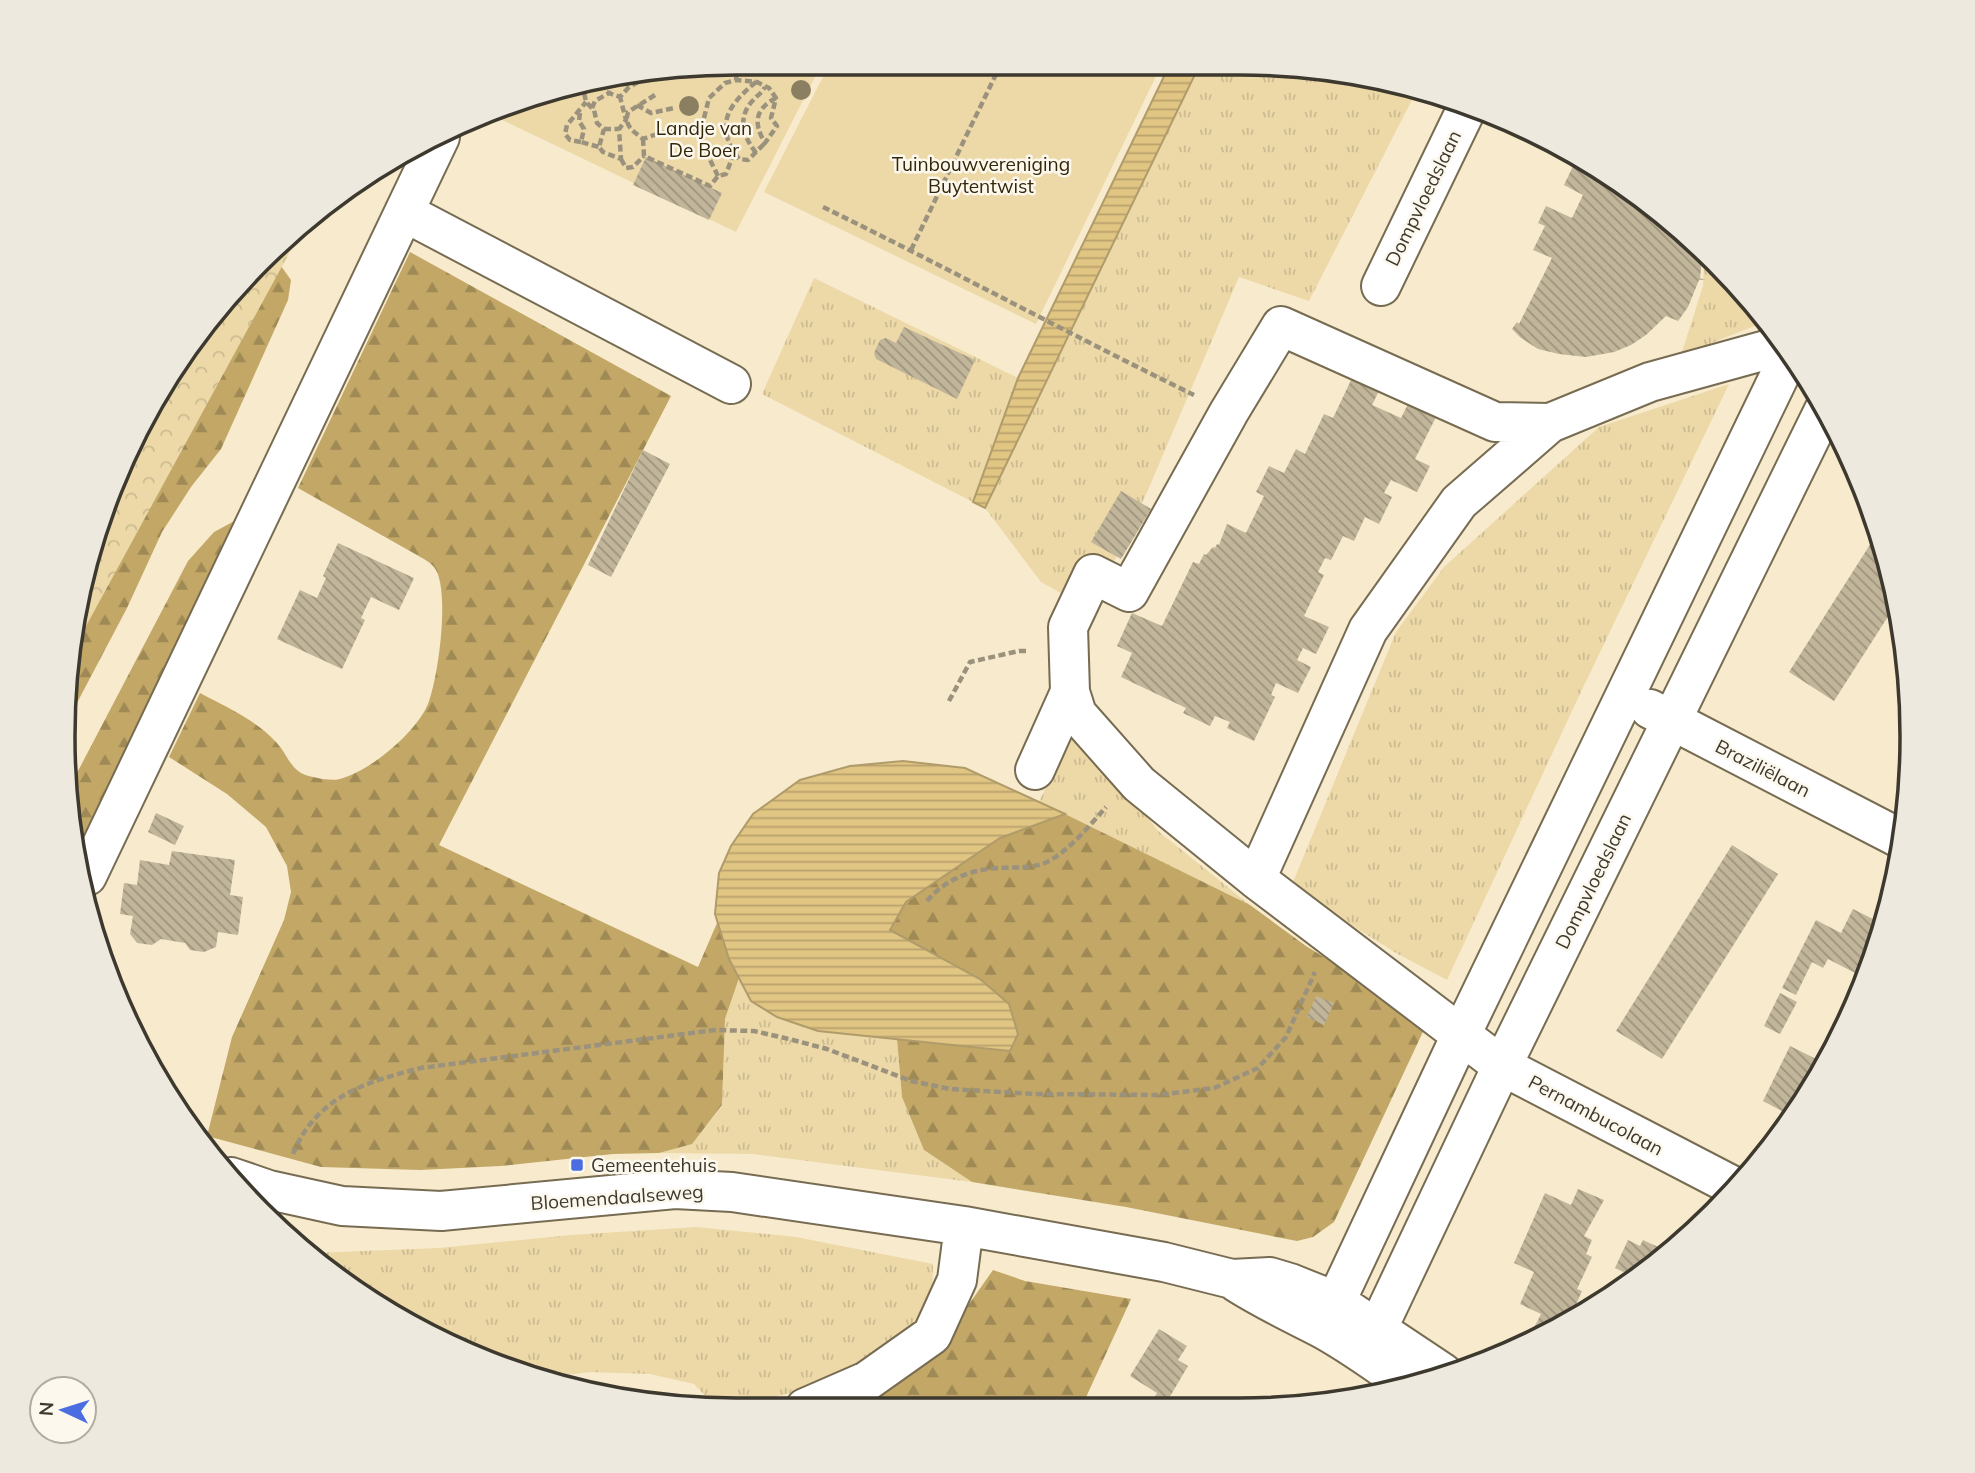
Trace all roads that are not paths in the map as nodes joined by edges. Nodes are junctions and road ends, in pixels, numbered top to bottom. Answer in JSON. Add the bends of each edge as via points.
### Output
{"nodes":[{"id":1,"x":1464,"y":115,"type":"edge"},
{"id":2,"x":435,"y":148,"type":"edge"},
{"id":3,"x":404,"y":212,"type":"junction"},
{"id":4,"x":1381,"y":285,"type":"dead end"},
{"id":5,"x":1773,"y":348,"type":"edge"},
{"id":6,"x":1785,"y":365,"type":"edge"},
{"id":7,"x":731,"y":384,"type":"dead end"},
{"id":8,"x":1819,"y":421,"type":"edge"},
{"id":9,"x":1550,"y":423,"type":"junction"},
{"id":10,"x":1070,"y":692,"type":"junction"},
{"id":11,"x":1624,"y":696,"type":"junction"},
{"id":12,"x":1672,"y":721,"type":"junction"},
{"id":13,"x":1035,"y":770,"type":"dead end"},
{"id":14,"x":1892,"y":834,"type":"edge"},
{"id":15,"x":89,"y":871,"type":"edge"},
{"id":16,"x":1256,"y":879,"type":"junction"},
{"id":17,"x":1461,"y":1035,"type":"junction"},
{"id":18,"x":1502,"y":1066,"type":"junction"},
{"id":19,"x":248,"y":1182,"type":"edge"},
{"id":20,"x":1726,"y":1182,"type":"edge"},
{"id":21,"x":276,"y":1189,"type":"edge"},
{"id":22,"x":964,"y":1226,"type":"junction"},
{"id":23,"x":1329,"y":1315,"type":"junction"},
{"id":24,"x":1369,"y":1342,"type":"junction"},
{"id":25,"x":1432,"y":1368,"type":"edge"},
{"id":26,"x":1400,"y":1377,"type":"edge"},
{"id":27,"x":828,"y":1398,"type":"edge"}],
"edges":[{"from":1,"to":4,"type":"street","name":"Dompvloedslaan"},
{"from":2,"to":3,"type":"street"},
{"from":3,"to":7,"type":"street"},
{"from":3,"to":15,"type":"street"},
{"from":5,"to":9,"type":"street","via":[[1650,382]]},
{"from":6,"to":11,"type":"street"},
{"from":8,"to":12,"type":"street","name":"Dompvloedslaan"},
{"from":9,"to":10,"type":"street","via":[[1495,422],[1281,326],[1129,592],[1093,574],[1068,627]]},
{"from":9,"to":16,"type":"street","via":[[1459,502],[1368,630]]},
{"from":10,"to":13,"type":"street"},
{"from":10,"to":16,"type":"street","via":[[1077,714],[1133,778]]},
{"from":11,"to":12,"type":"street","name":"Braziliëlaan"},
{"from":11,"to":17,"type":"street"},
{"from":12,"to":14,"type":"street","name":"Braziliëlaan"},
{"from":12,"to":18,"type":"street","name":"Dompvloedslaan"},
{"from":16,"to":17,"type":"street"},
{"from":17,"to":18,"type":"street","name":"Pernambucolaan"},
{"from":17,"to":23,"type":"street"},
{"from":18,"to":20,"type":"street","name":"Pernambucolaan"},
{"from":18,"to":24,"type":"street","name":"Dompvloedslaan"},
{"from":19,"to":21,"type":"street","name":"Bloemendaalseweg"},
{"from":21,"to":22,"type":"street","name":"Bloemendaalseweg","via":[[342,1206],[440,1211],[674,1189],[732,1192]]},
{"from":22,"to":23,"type":"street","name":"Bloemendaalseweg","via":[[1164,1262],[1232,1279],[1264,1300]]},
{"from":22,"to":27,"type":"street","via":[[957,1280],[932,1335],[867,1381]]},
{"from":23,"to":24,"type":"street","name":"Bloemendaalseweg"},
{"from":24,"to":25,"type":"street","name":"Bloemendaalseweg"},
{"from":24,"to":26,"type":"street","name":"Bloemendaalseweg"}]}
